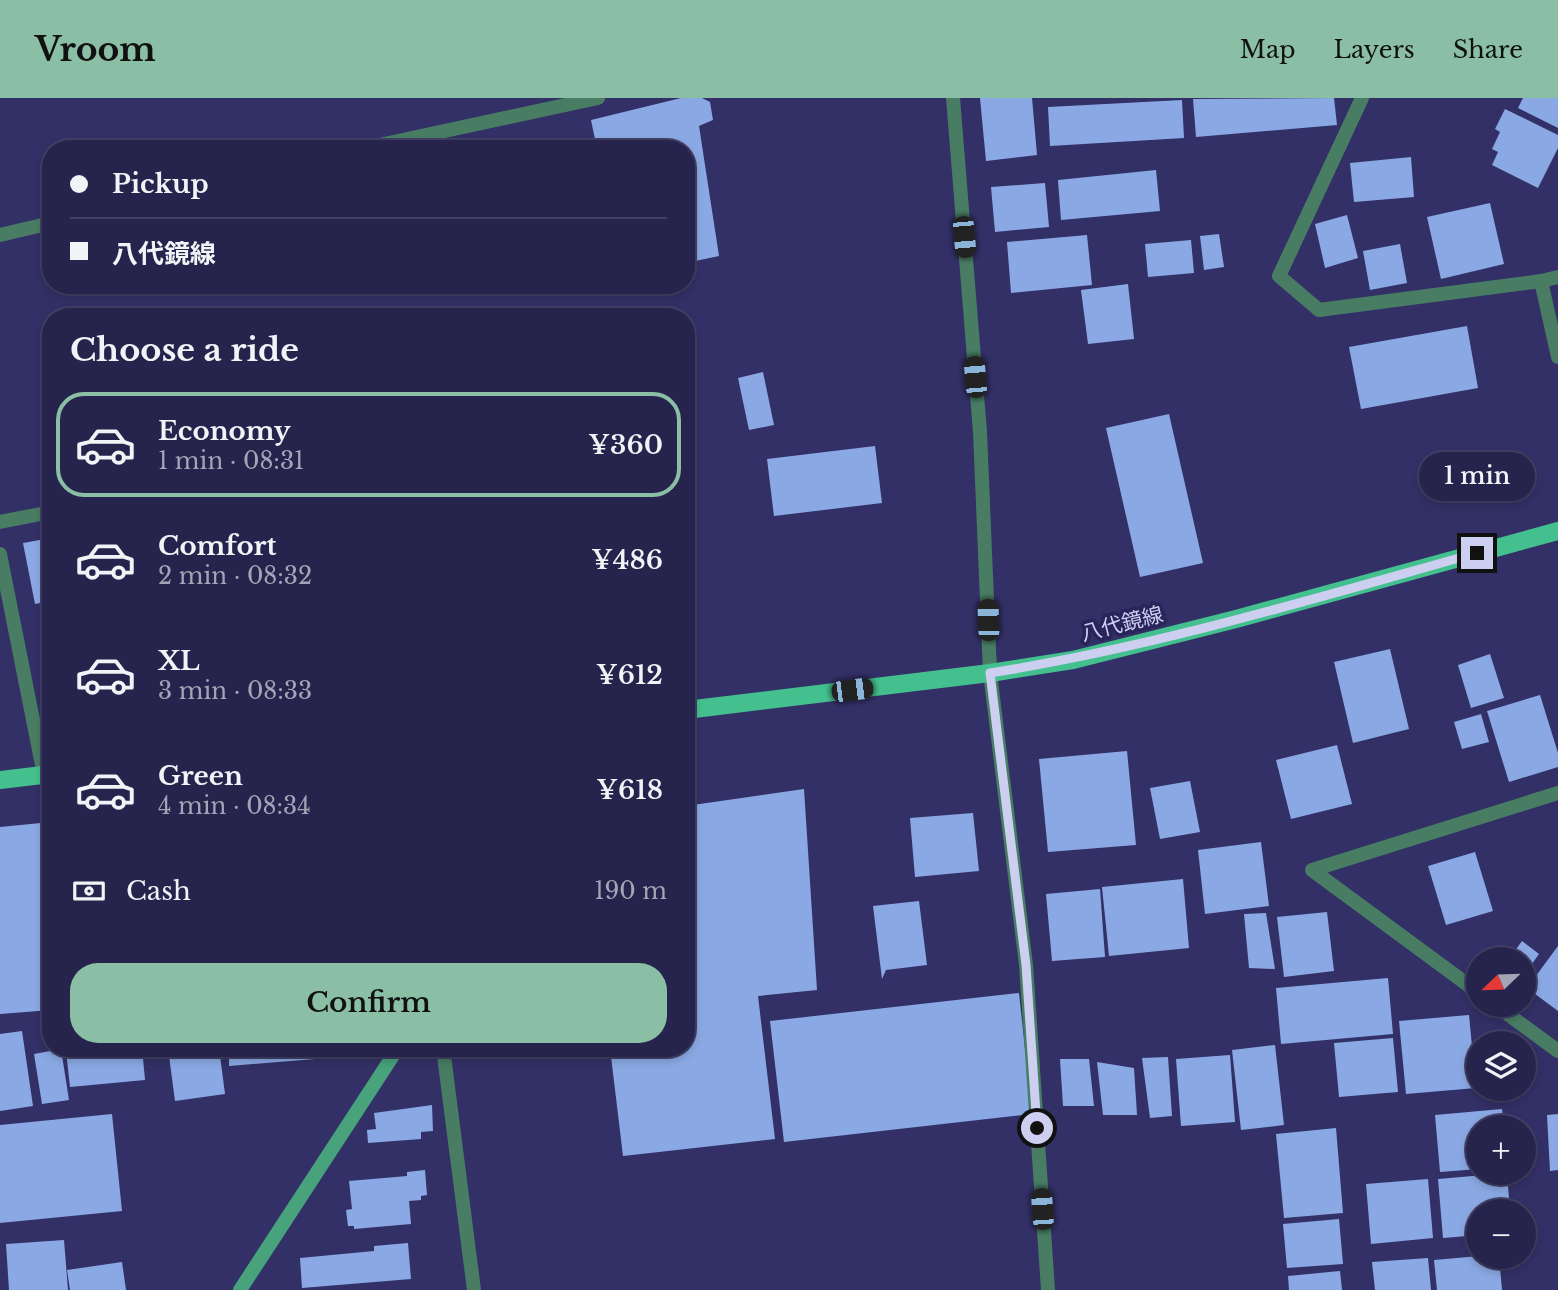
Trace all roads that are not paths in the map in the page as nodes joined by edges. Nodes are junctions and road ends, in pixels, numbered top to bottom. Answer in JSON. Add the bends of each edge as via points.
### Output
{"nodes":[{"id":1,"x":598,"y":98,"type":"edge"},
{"id":2,"x":953,"y":98,"type":"edge"},
{"id":3,"x":1363,"y":98,"type":"edge"},
{"id":4,"x":403,"y":140,"type":"edge"},
{"id":5,"x":42,"y":225,"type":"edge"},
{"id":6,"x":0,"y":235,"type":"edge"},
{"id":7,"x":1558,"y":277,"type":"edge"},
{"id":8,"x":1541,"y":281,"type":"junction"},
{"id":9,"x":1558,"y":357,"type":"edge"},
{"id":10,"x":42,"y":514,"type":"edge"},
{"id":11,"x":0,"y":522,"type":"edge"},
{"id":12,"x":1558,"y":531,"type":"edge"},
{"id":13,"x":0,"y":554,"type":"edge"},
{"id":14,"x":990,"y":673,"type":"junction"},
{"id":15,"x":695,"y":709,"type":"edge"},
{"id":16,"x":42,"y":751,"type":"edge"},
{"id":17,"x":42,"y":776,"type":"edge"},
{"id":18,"x":0,"y":780,"type":"edge"},
{"id":19,"x":1558,"y":793,"type":"edge"},
{"id":20,"x":1466,"y":983,"type":"edge"},
{"id":21,"x":1512,"y":1017,"type":"edge"},
{"id":22,"x":1558,"y":1051,"type":"edge"},
{"id":23,"x":392,"y":1057,"type":"edge"},
{"id":24,"x":444,"y":1057,"type":"edge"},
{"id":25,"x":240,"y":1290,"type":"edge"},
{"id":26,"x":474,"y":1290,"type":"edge"},
{"id":27,"x":1048,"y":1290,"type":"edge"}],
"edges":[{"from":1,"to":4,"type":"street"},
{"from":2,"to":14,"type":"street","via":[[980,432]]},
{"from":3,"to":8,"type":"street","via":[[1279,276],[1320,310]]},
{"from":5,"to":6,"type":"street"},
{"from":7,"to":8,"type":"street"},
{"from":8,"to":9,"type":"street"},
{"from":10,"to":11,"type":"street"},
{"from":12,"to":14,"type":"main road","name":"八代鏡線","via":[[1073,660]]},
{"from":13,"to":16,"type":"street"},
{"from":14,"to":15,"type":"main road","name":"八代鏡線"},
{"from":14,"to":27,"type":"street","via":[[1026,965]]},
{"from":17,"to":18,"type":"main road"},
{"from":19,"to":20,"type":"street","via":[[1312,870]]},
{"from":21,"to":22,"type":"street"},
{"from":23,"to":25,"type":"main road"},
{"from":24,"to":26,"type":"street"}]}
